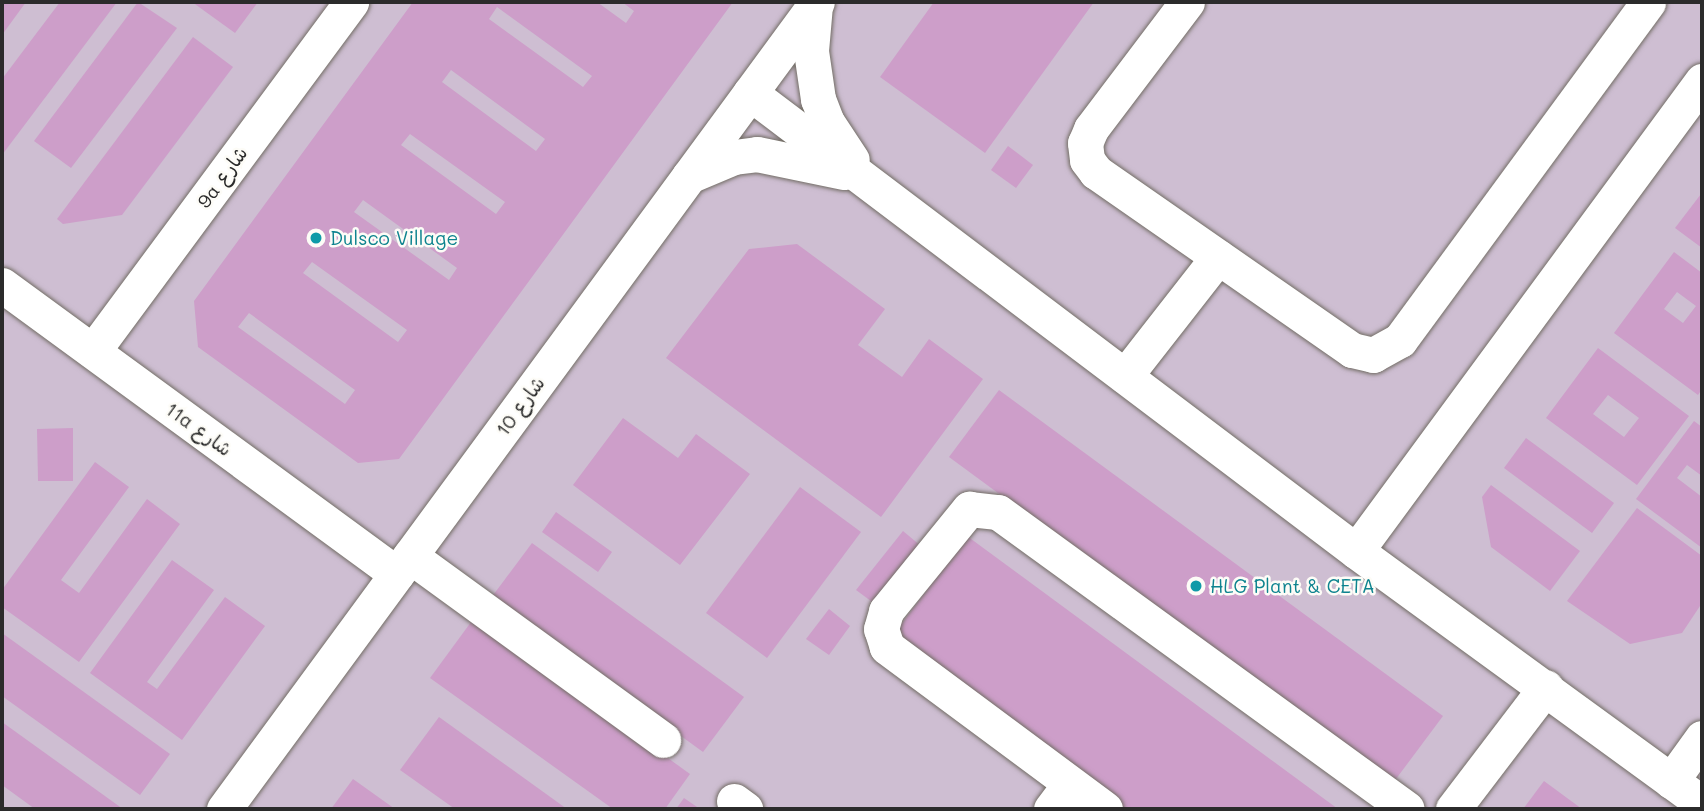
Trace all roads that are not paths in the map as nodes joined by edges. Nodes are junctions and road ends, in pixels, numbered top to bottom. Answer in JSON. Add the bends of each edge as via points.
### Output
{"nodes":[{"id":1,"x":351,"y":2,"type":"edge"},
{"id":2,"x":1187,"y":2,"type":"edge"},
{"id":3,"x":1648,"y":2,"type":"edge"},
{"id":4,"x":816,"y":3,"type":"edge"},
{"id":5,"x":1702,"y":81,"type":"edge"},
{"id":6,"x":750,"y":93,"type":"junction"},
{"id":7,"x":689,"y":176,"type":"junction"},
{"id":8,"x":863,"y":177,"type":"junction"},
{"id":9,"x":1218,"y":257,"type":"junction"},
{"id":10,"x":2,"y":285,"type":"edge"},
{"id":11,"x":93,"y":351,"type":"junction"},
{"id":12,"x":1125,"y":376,"type":"junction"},
{"id":13,"x":1356,"y":551,"type":"junction"},
{"id":14,"x":404,"y":565,"type":"junction"},
{"id":15,"x":1546,"y":687,"type":"junction"},
{"id":16,"x":1702,"y":738,"type":"edge"},
{"id":17,"x":663,"y":740,"type":"dead end"},
{"id":18,"x":1671,"y":781,"type":"junction"},
{"id":19,"x":1061,"y":796,"type":"edge"},
{"id":20,"x":1702,"y":803,"type":"edge"},
{"id":21,"x":224,"y":809,"type":"edge"},
{"id":22,"x":1105,"y":809,"type":"edge"},
{"id":23,"x":1407,"y":809,"type":"edge"},
{"id":24,"x":1453,"y":809,"type":"edge"}],
"edges":[{"from":1,"to":11,"type":"street","name":"9a شارع"},
{"from":2,"to":9,"type":"street","via":[[1091,129],[1085,152],[1096,172]]},
{"from":3,"to":9,"type":"street","via":[[1393,348],[1373,355],[1352,350]]},
{"from":4,"to":6,"type":"street","name":"شارع 10"},
{"from":4,"to":8,"type":"street","via":[[811,51],[818,99],[827,122]]},
{"from":5,"to":13,"type":"street"},
{"from":6,"to":7,"type":"street","name":"شارع 10"},
{"from":6,"to":8,"type":"street"},
{"from":7,"to":8,"type":"street","via":[[734,157],[757,154],[797,159]]},
{"from":7,"to":14,"type":"street","name":"شارع 10"},
{"from":8,"to":12,"type":"street"},
{"from":9,"to":12,"type":"street"},
{"from":10,"to":11,"type":"street","name":"11a شارع"},
{"from":11,"to":14,"type":"street","name":"11a شارع"},
{"from":12,"to":13,"type":"street"},
{"from":13,"to":15,"type":"street"},
{"from":14,"to":17,"type":"street","name":"11a شارع"},
{"from":14,"to":21,"type":"street","name":"شارع 10"},
{"from":15,"to":18,"type":"street"},
{"from":15,"to":24,"type":"street"},
{"from":16,"to":18,"type":"street"},
{"from":18,"to":20,"type":"street"},
{"from":19,"to":22,"type":"street"},
{"from":19,"to":23,"type":"street","via":[[893,654],[883,639],[886,611],[969,509],[998,512]]}]}
